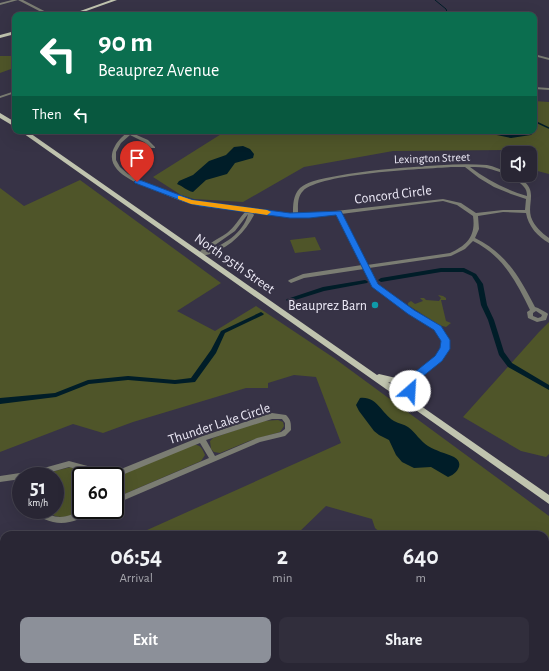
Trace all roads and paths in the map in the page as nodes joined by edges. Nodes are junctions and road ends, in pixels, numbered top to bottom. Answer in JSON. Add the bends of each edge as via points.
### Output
{"nodes":[{"id":1,"x":16,"y":0,"type":"edge"},
{"id":2,"x":20,"y":0,"type":"edge"},
{"id":3,"x":115,"y":0,"type":"edge"},
{"id":4,"x":0,"y":4,"type":"edge"},
{"id":5,"x":41,"y":12,"type":"edge"},
{"id":6,"x":80,"y":12,"type":"edge"},
{"id":7,"x":12,"y":33,"type":"edge"},
{"id":8,"x":0,"y":37,"type":"edge"},
{"id":9,"x":537,"y":56,"type":"edge"},
{"id":10,"x":549,"y":59,"type":"edge"},
{"id":11,"x":537,"y":88,"type":"edge"},
{"id":12,"x":549,"y":89,"type":"edge"},
{"id":13,"x":12,"y":93,"type":"edge"},
{"id":14,"x":0,"y":97,"type":"edge"},
{"id":15,"x":0,"y":115,"type":"edge"},
{"id":16,"x":12,"y":123,"type":"edge"},
{"id":17,"x":27,"y":134,"type":"edge"},
{"id":18,"x":128,"y":134,"type":"edge"},
{"id":19,"x":134,"y":134,"type":"edge"},
{"id":20,"x":152,"y":147,"type":"dead end"},
{"id":21,"x":467,"y":167,"type":"junction"},
{"id":22,"x":530,"y":198,"type":"junction"},
{"id":23,"x":249,"y":210,"type":"junction"},
{"id":24,"x":528,"y":212,"type":"junction"},
{"id":25,"x":338,"y":213,"type":"junction"},
{"id":26,"x":475,"y":215,"type":"junction"},
{"id":27,"x":296,"y":216,"type":"junction"},
{"id":28,"x":472,"y":239,"type":"junction"},
{"id":29,"x":549,"y":241,"type":"edge"},
{"id":30,"x":200,"y":255,"type":"junction"},
{"id":31,"x":364,"y":267,"type":"junction"},
{"id":32,"x":291,"y":281,"type":"dead end"},
{"id":33,"x":533,"y":310,"type":"dead end"},
{"id":34,"x":372,"y":375,"type":"junction"},
{"id":35,"x":413,"y":378,"type":"junction"},
{"id":36,"x":420,"y":408,"type":"junction"},
{"id":37,"x":202,"y":439,"type":"junction"},
{"id":38,"x":213,"y":458,"type":"junction"},
{"id":39,"x":63,"y":465,"type":"junction"},
{"id":40,"x":57,"y":467,"type":"edge"},
{"id":41,"x":60,"y":467,"type":"edge"},
{"id":42,"x":82,"y":467,"type":"edge"},
{"id":43,"x":124,"y":471,"type":"edge"},
{"id":44,"x":12,"y":478,"type":"edge"},
{"id":45,"x":0,"y":479,"type":"edge"},
{"id":46,"x":124,"y":497,"type":"edge"},
{"id":47,"x":549,"y":500,"type":"edge"},
{"id":48,"x":53,"y":519,"type":"edge"},
{"id":49,"x":72,"y":519,"type":"edge"}],
"edges":[{"from":1,"to":4,"type":"street"},
{"from":2,"to":5,"type":"street"},
{"from":3,"to":6,"type":"main road"},
{"from":7,"to":8,"type":"main road"},
{"from":9,"to":10,"type":"street"},
{"from":11,"to":12,"type":"street"},
{"from":13,"to":14,"type":"street"},
{"from":15,"to":16,"type":"main road"},
{"from":17,"to":30,"type":"main road","name":"North 95th Street"},
{"from":18,"to":23,"type":"street","name":"Concord Circle","via":[[118,143],[114,156],[119,170],[127,176],[191,202]]},
{"from":19,"to":20,"type":"street"},
{"from":21,"to":22,"type":"street","via":[[512,192]]},
{"from":21,"to":22,"type":"street","name":"Lexington Street","via":[[482,166],[522,182],[529,191]]},
{"from":21,"to":27,"type":"street","name":"Lexington Street","via":[[392,169],[319,181],[299,192]]},
{"from":22,"to":24,"type":"street"},
{"from":23,"to":27,"type":"street","name":"Concord Circle"},
{"from":23,"to":30,"type":"street","via":[[251,215],[248,223],[239,234],[210,253]]},
{"from":24,"to":26,"type":"street","via":[[503,211]]},
{"from":24,"to":29,"type":"street","via":[[533,225]]},
{"from":25,"to":26,"type":"street","name":"Concord Circle","via":[[439,200],[459,204]]},
{"from":25,"to":27,"type":"street","name":"Concord Circle"},
{"from":25,"to":31,"type":"street"},
{"from":26,"to":28,"type":"street","via":[[477,228]]},
{"from":28,"to":31,"type":"street","via":[[467,245],[450,254]]},
{"from":28,"to":33,"type":"street","via":[[490,248],[510,268]]},
{"from":30,"to":34,"type":"main road","name":"North 95th Street"},
{"from":31,"to":32,"type":"street","via":[[303,276]]},
{"from":31,"to":35,"type":"street","via":[[375,286],[437,328],[446,340],[445,349],[439,358]]},
{"from":34,"to":35,"type":"main road","via":[[396,381]]},
{"from":34,"to":36,"type":"main road","name":"North 95th Street"},
{"from":35,"to":36,"type":"main road","via":[[410,391]]},
{"from":36,"to":47,"type":"main road","name":"North 95th Street"},
{"from":37,"to":38,"type":"street"},
{"from":37,"to":38,"type":"street","name":"Thunder Lake Circle","via":[[272,416],[284,417],[288,422],[288,430],[283,434],[259,440]]},
{"from":37,"to":43,"type":"street","name":"Thunder Lake Circle"},
{"from":38,"to":46,"type":"street","name":"Thunder Lake Circle"},
{"from":39,"to":40,"type":"street","name":"Thunder Lake Circle"},
{"from":39,"to":41,"type":"street"},
{"from":39,"to":42,"type":"street","name":"Thunder Lake Circle"},
{"from":44,"to":45,"type":"street","name":"Thunder Lake Circle"},
{"from":48,"to":49,"type":"street","via":[[66,521]]}]}
